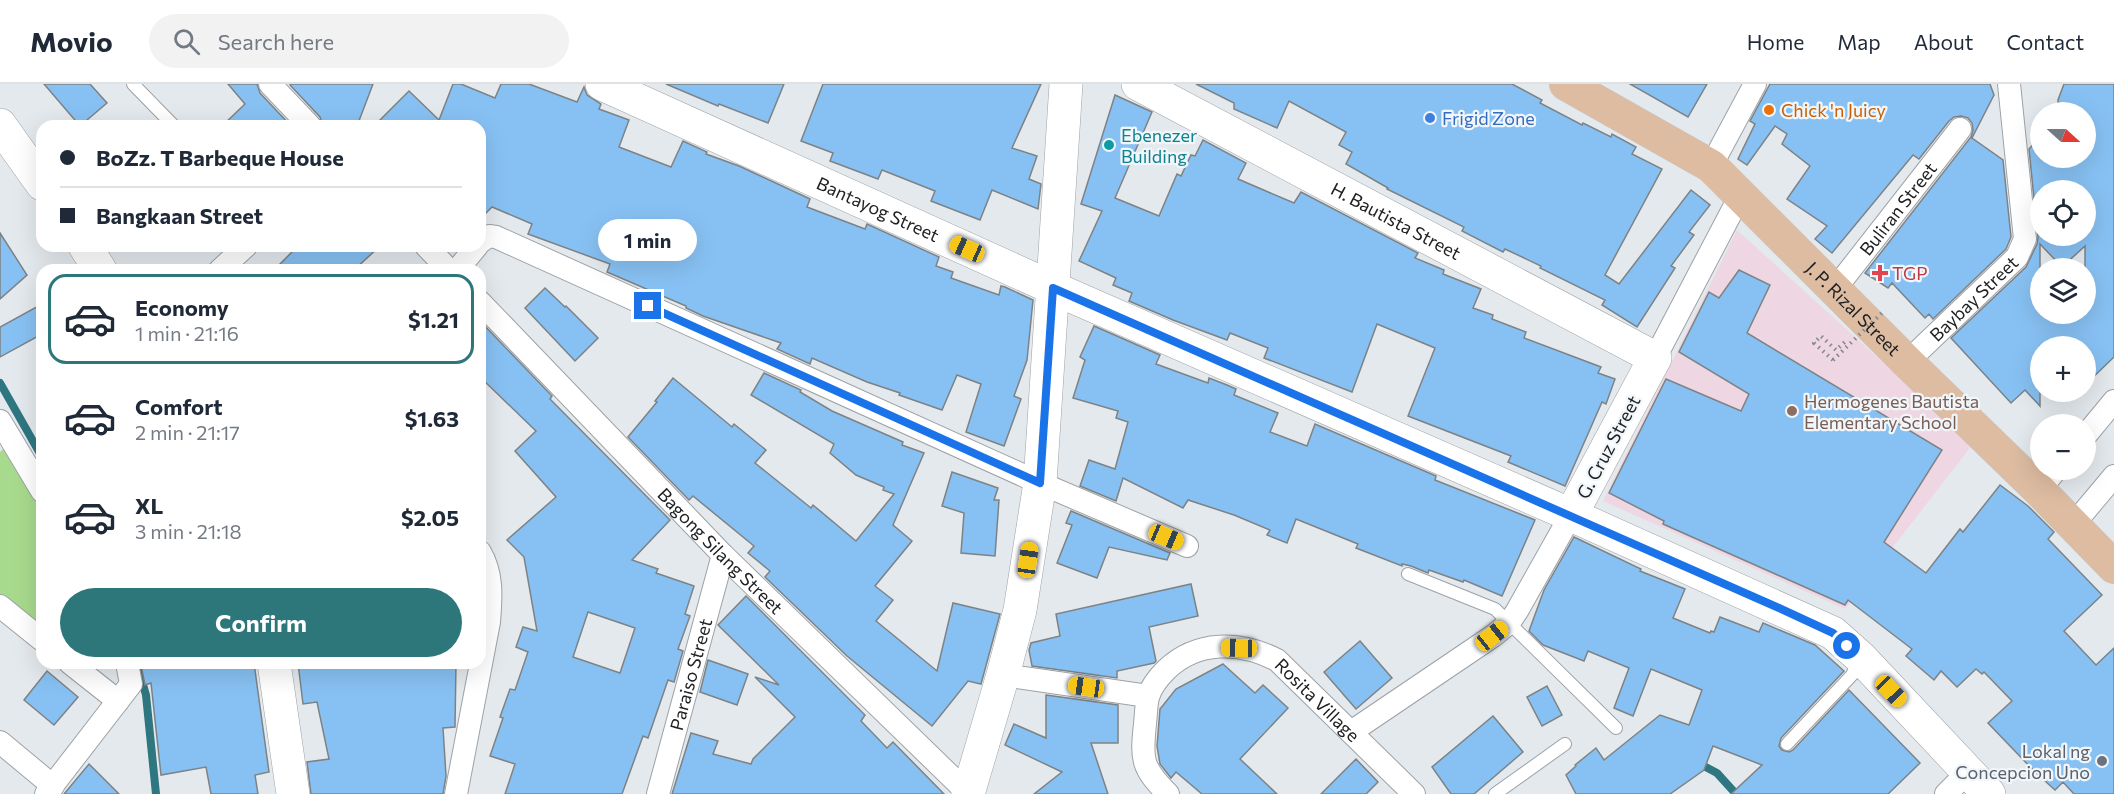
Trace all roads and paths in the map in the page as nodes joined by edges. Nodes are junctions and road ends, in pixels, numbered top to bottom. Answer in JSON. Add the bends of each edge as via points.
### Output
{"nodes":[{"id":1,"x":133,"y":84,"type":"edge"},
{"id":2,"x":270,"y":84,"type":"edge"},
{"id":3,"x":602,"y":84,"type":"edge"},
{"id":4,"x":1066,"y":84,"type":"edge"},
{"id":5,"x":1138,"y":84,"type":"edge"},
{"id":6,"x":1566,"y":84,"type":"edge"},
{"id":7,"x":1755,"y":84,"type":"edge"},
{"id":8,"x":2009,"y":84,"type":"edge"},
{"id":9,"x":168,"y":120,"type":"edge"},
{"id":10,"x":304,"y":120,"type":"edge"},
{"id":11,"x":0,"y":125,"type":"edge"},
{"id":12,"x":1960,"y":129,"type":"dead end"},
{"id":13,"x":1711,"y":166,"type":"junction"},
{"id":14,"x":36,"y":176,"type":"edge"},
{"id":15,"x":1741,"y":194,"type":"junction"},
{"id":16,"x":486,"y":238,"type":"edge"},
{"id":17,"x":240,"y":252,"type":"edge"},
{"id":18,"x":432,"y":252,"type":"edge"},
{"id":19,"x":472,"y":252,"type":"edge"},
{"id":20,"x":226,"y":264,"type":"edge"},
{"id":21,"x":443,"y":264,"type":"edge"},
{"id":22,"x":462,"y":264,"type":"edge"},
{"id":23,"x":1053,"y":288,"type":"junction"},
{"id":24,"x":1835,"y":290,"type":"junction"},
{"id":25,"x":486,"y":308,"type":"edge"},
{"id":26,"x":1882,"y":313,"type":"dead end"},
{"id":27,"x":1836,"y":350,"type":"dead end"},
{"id":28,"x":1655,"y":358,"type":"junction"},
{"id":29,"x":1907,"y":362,"type":"junction"},
{"id":30,"x":2113,"y":406,"type":"edge"},
{"id":31,"x":2096,"y":424,"type":"edge"},
{"id":32,"x":2,"y":431,"type":"edge"},
{"id":33,"x":2030,"y":465,"type":"edge"},
{"id":34,"x":2114,"y":476,"type":"edge"},
{"id":35,"x":2048,"y":480,"type":"edge"},
{"id":36,"x":36,"y":482,"type":"edge"},
{"id":37,"x":1040,"y":483,"type":"junction"},
{"id":38,"x":1571,"y":515,"type":"junction"},
{"id":39,"x":2073,"y":525,"type":"junction"},
{"id":40,"x":1187,"y":546,"type":"dead end"},
{"id":41,"x":723,"y":555,"type":"junction"},
{"id":42,"x":486,"y":566,"type":"edge"},
{"id":43,"x":2114,"y":567,"type":"edge"},
{"id":44,"x":1408,"y":574,"type":"dead end"},
{"id":45,"x":0,"y":606,"type":"edge"},
{"id":46,"x":1509,"y":623,"type":"junction"},
{"id":47,"x":486,"y":630,"type":"edge"},
{"id":48,"x":36,"y":635,"type":"edge"},
{"id":49,"x":1861,"y":658,"type":"junction"},
{"id":50,"x":78,"y":669,"type":"edge"},
{"id":51,"x":128,"y":669,"type":"edge"},
{"id":52,"x":275,"y":669,"type":"edge"},
{"id":53,"x":479,"y":669,"type":"edge"},
{"id":54,"x":1003,"y":675,"type":"junction"},
{"id":55,"x":1148,"y":696,"type":"junction"},
{"id":56,"x":118,"y":701,"type":"junction"},
{"id":57,"x":1616,"y":728,"type":"dead end"},
{"id":58,"x":1351,"y":732,"type":"junction"},
{"id":59,"x":0,"y":742,"type":"edge"},
{"id":60,"x":1565,"y":744,"type":"dead end"},
{"id":61,"x":1787,"y":744,"type":"dead end"},
{"id":62,"x":1968,"y":787,"type":"edge"},
{"id":63,"x":50,"y":790,"type":"edge"},
{"id":64,"x":293,"y":794,"type":"edge"},
{"id":65,"x":456,"y":794,"type":"edge"},
{"id":66,"x":658,"y":794,"type":"edge"},
{"id":67,"x":968,"y":794,"type":"edge"},
{"id":68,"x":1168,"y":794,"type":"edge"},
{"id":69,"x":1413,"y":794,"type":"edge"},
{"id":70,"x":1495,"y":794,"type":"edge"}],
"edges":[{"from":1,"to":9,"type":"lane"},
{"from":2,"to":10,"type":"street"},
{"from":3,"to":23,"type":"street","name":"Bantayog Street"},
{"from":4,"to":23,"type":"street"},
{"from":5,"to":28,"type":"street","name":"H. Bautista Street"},
{"from":6,"to":13,"type":"main road","name":"J. P. Rizal Street"},
{"from":7,"to":13,"type":"street"},
{"from":8,"to":29,"type":"street","name":"Baybay Street","via":[[2025,239],[2017,257]]},
{"from":11,"to":14,"type":"street"},
{"from":12,"to":24,"type":"street","name":"Buliran Street"},
{"from":13,"to":15,"type":"main road","name":"J. P. Rizal Street"},
{"from":15,"to":24,"type":"main road","name":"J. P. Rizal Street"},
{"from":15,"to":28,"type":"street","name":"G. Cruz Street"},
{"from":16,"to":37,"type":"street","via":[[496,237]]},
{"from":17,"to":20,"type":"street"},
{"from":18,"to":21,"type":"street"},
{"from":19,"to":22,"type":"street"},
{"from":23,"to":37,"type":"street"},
{"from":23,"to":38,"type":"street","name":"Bantayog Street"},
{"from":24,"to":29,"type":"main road","name":"J. P. Rizal Street"},
{"from":25,"to":41,"type":"street","name":"Bagong Silang Street"},
{"from":26,"to":27,"type":"path","bridge":true,"via":[[1833,360],[1814,343],[1821,336]]},
{"from":28,"to":38,"type":"street","name":"G. Cruz Street"},
{"from":29,"to":33,"type":"main road","name":"J. P. Rizal Street"},
{"from":30,"to":31,"type":"street"},
{"from":32,"to":36,"type":"street"},
{"from":34,"to":39,"type":"street"},
{"from":35,"to":39,"type":"main road","name":"J. P. Rizal Street"},
{"from":37,"to":40,"type":"street"},
{"from":37,"to":54,"type":"street","via":[[1023,595]]},
{"from":38,"to":46,"type":"street","name":"G. Cruz Street"},
{"from":38,"to":49,"type":"street","name":"Bantayog Street","via":[[1833,633]]},
{"from":39,"to":43,"type":"main road","name":"J. P. Rizal Street"},
{"from":41,"to":66,"type":"street","name":"Paraiso Street"},
{"from":41,"to":67,"type":"street","name":"Bagong Silang Street"},
{"from":42,"to":47,"type":"street","via":[[491,603]]},
{"from":44,"to":46,"type":"lane","via":[[1495,609]]},
{"from":45,"to":48,"type":"street"},
{"from":46,"to":57,"type":"lane"},
{"from":46,"to":58,"type":"street","name":"G. Cruz Street"},
{"from":49,"to":61,"type":"lane","via":[[1852,675]]},
{"from":49,"to":62,"type":"street","name":"Bantayog Street"},
{"from":50,"to":56,"type":"street"},
{"from":51,"to":56,"type":"street","via":[[131,684]]},
{"from":52,"to":64,"type":"street"},
{"from":53,"to":65,"type":"street"},
{"from":54,"to":55,"type":"street"},
{"from":54,"to":67,"type":"street"},
{"from":55,"to":58,"type":"street","name":"Rosita Village","via":[[1158,678],[1188,653],[1204,647],[1239,648],[1277,660]]},
{"from":55,"to":68,"type":"street","name":"Rosita Village","via":[[1144,762],[1151,777]]},
{"from":56,"to":63,"type":"street"},
{"from":58,"to":69,"type":"street","name":"Rosita Village"},
{"from":59,"to":63,"type":"street"},
{"from":60,"to":70,"type":"lane"}]}
